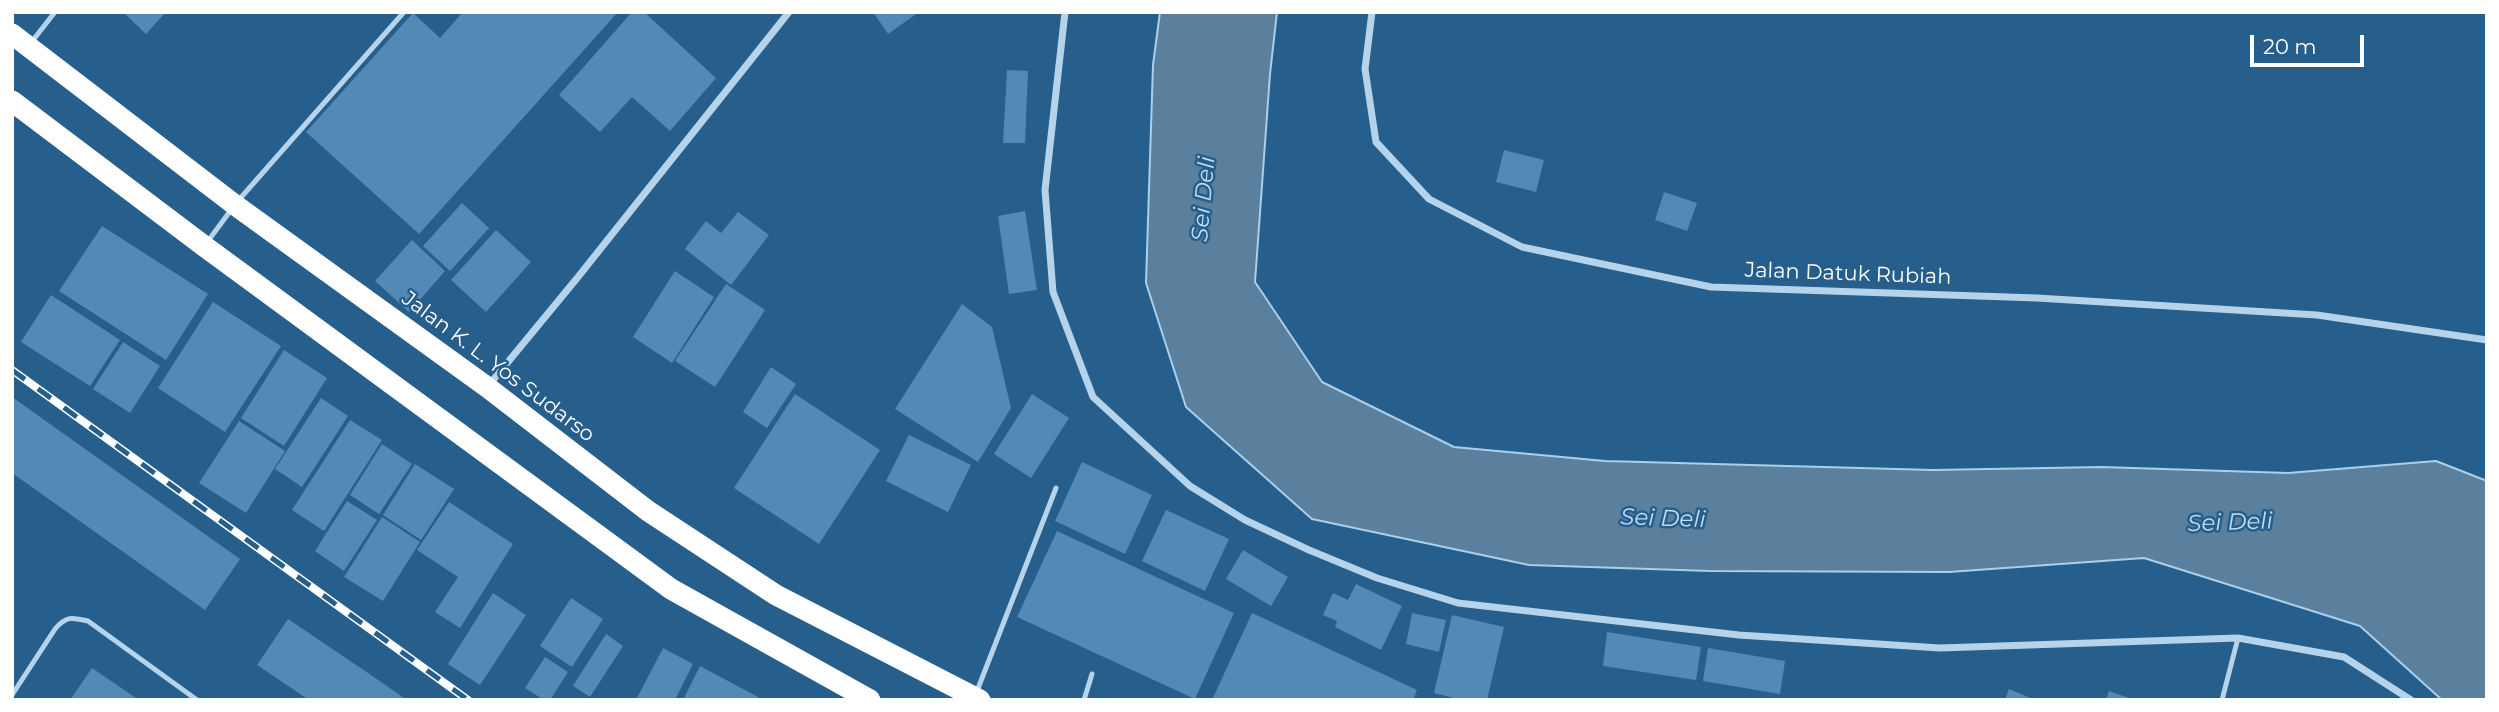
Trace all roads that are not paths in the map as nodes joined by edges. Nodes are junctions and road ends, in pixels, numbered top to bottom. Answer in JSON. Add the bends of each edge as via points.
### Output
{"nodes":[{"id":1,"x":55,"y":12,"type":"edge"},
{"id":2,"x":404,"y":12,"type":"edge"},
{"id":3,"x":789,"y":12,"type":"edge"},
{"id":4,"x":1065,"y":12,"type":"edge"},
{"id":5,"x":1371,"y":12,"type":"edge"},
{"id":6,"x":20,"y":40,"type":"edge"},
{"id":7,"x":12,"y":101,"type":"edge"},
{"id":8,"x":235,"y":205,"type":"junction"},
{"id":9,"x":204,"y":246,"type":"junction"},
{"id":10,"x":2487,"y":340,"type":"edge"},
{"id":11,"x":487,"y":387,"type":"junction"},
{"id":12,"x":1056,"y":488,"type":"dead end"},
{"id":13,"x":2238,"y":638,"type":"junction"},
{"id":14,"x":1092,"y":674,"type":"dead end"},
{"id":15,"x":12,"y":695,"type":"edge"},
{"id":16,"x":977,"y":699,"type":"edge"},
{"id":17,"x":197,"y":700,"type":"edge"},
{"id":18,"x":870,"y":700,"type":"edge"},
{"id":19,"x":1084,"y":700,"type":"edge"},
{"id":20,"x":2222,"y":700,"type":"edge"},
{"id":21,"x":2411,"y":700,"type":"edge"}],
"edges":[{"from":1,"to":6,"type":"lane"},
{"from":2,"to":8,"type":"lane"},
{"from":3,"to":11,"type":"street"},
{"from":4,"to":13,"type":"street","via":[[1045,190],[1053,292],[1093,397],[1190,486],[1245,520],[1377,578],[1458,603],[1739,635],[1940,648]]},
{"from":5,"to":10,"type":"street","name":"Jalan Datuk Rubiah","via":[[1366,69],[1376,142],[1429,199],[1522,247],[1711,287],[2037,298],[2317,315]]},
{"from":6,"to":8,"type":"highway","name":"Jalan K. L. Yos Sudarso"},
{"from":7,"to":9,"type":"highway"},
{"from":8,"to":9,"type":"lane"},
{"from":8,"to":11,"type":"highway","name":"Jalan K. L. Yos Sudarso"},
{"from":9,"to":18,"type":"highway","via":[[671,589]]},
{"from":11,"to":16,"type":"highway","name":"Jalan K. L. Yos Sudarso","via":[[648,511],[776,595]]},
{"from":12,"to":16,"type":"lane"},
{"from":13,"to":20,"type":"lane"},
{"from":13,"to":21,"type":"street","via":[[2343,657]]},
{"from":14,"to":19,"type":"lane"},
{"from":15,"to":17,"type":"lane","via":[[55,629],[71,617],[88,621]]}]}
